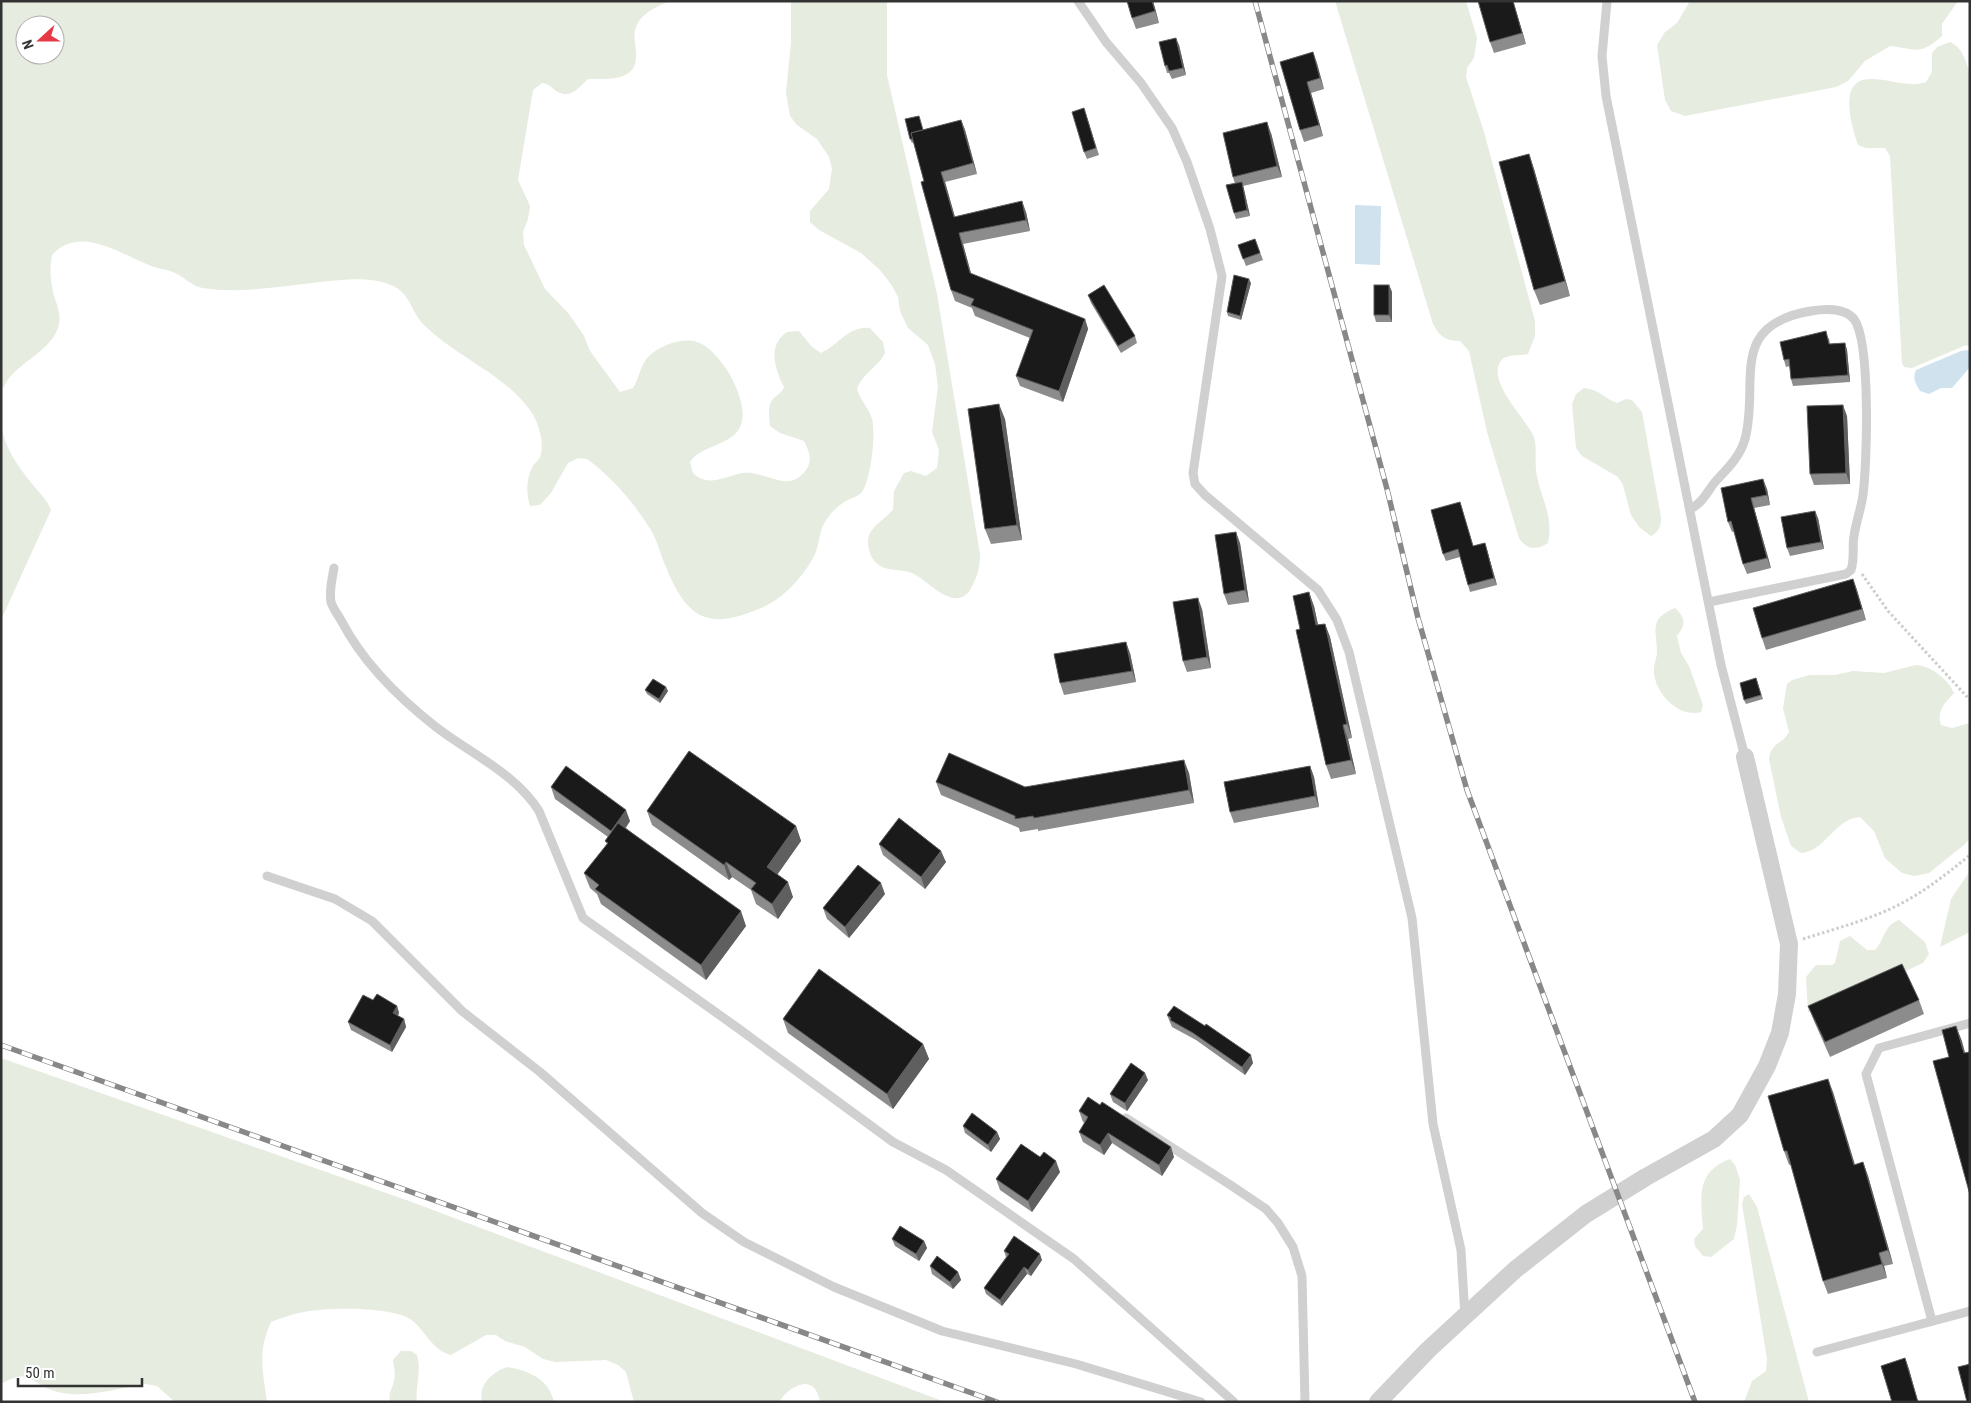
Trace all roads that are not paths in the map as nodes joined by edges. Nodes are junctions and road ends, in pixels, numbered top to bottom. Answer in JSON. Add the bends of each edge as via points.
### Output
{"nodes":[{"id":1,"x":1078,"y":1,"type":"edge"},
{"id":2,"x":1607,"y":1,"type":"edge"},
{"id":3,"x":1690,"y":509,"type":"junction"},
{"id":4,"x":334,"y":568,"type":"dead end"},
{"id":5,"x":1709,"y":602,"type":"junction"},
{"id":6,"x":1745,"y":757,"type":"joint"},
{"id":7,"x":267,"y":876,"type":"dead end"},
{"id":8,"x":1970,"y":1023,"type":"edge"},
{"id":9,"x":1116,"y":1111,"type":"edge"},
{"id":10,"x":1970,"y":1311,"type":"edge"},
{"id":11,"x":1464,"y":1317,"type":"junction"},
{"id":12,"x":1932,"y":1322,"type":"junction"},
{"id":13,"x":1817,"y":1352,"type":"dead end"},
{"id":14,"x":1201,"y":1402,"type":"edge"},
{"id":15,"x":1234,"y":1402,"type":"edge"},
{"id":16,"x":1305,"y":1402,"type":"edge"},
{"id":17,"x":1378,"y":1402,"type":"edge"}],
"edges":[{"from":1,"to":11,"type":"lane","via":[[1172,128],[1210,229],[1222,276],[1197,440],[1193,472],[1195,484],[1318,590],[1337,620],[1349,652],[1412,918],[1433,1124],[1461,1250]]},
{"from":2,"to":3,"type":"lane","via":[[1602,56],[1606,96]]},
{"from":3,"to":5,"type":"lane"},
{"from":3,"to":5,"type":"lane","via":[[1698,506],[1733,464],[1745,440],[1750,411],[1752,352],[1763,333],[1781,320],[1824,309],[1842,311],[1853,318],[1859,330],[1864,375],[1866,466],[1863,498],[1853,538],[1852,566],[1846,574]]},
{"from":4,"to":15,"type":"lane","via":[[332,603],[352,640],[387,684],[436,727],[512,780],[529,796],[539,811],[583,918],[892,1142],[946,1170],[1074,1260]]},
{"from":5,"to":6,"type":"lane","via":[[1721,665]]},
{"from":6,"to":11,"type":"street","via":[[1789,944],[1787,994],[1780,1033],[1767,1066],[1740,1115],[1714,1139],[1586,1214],[1516,1269]]},
{"from":7,"to":14,"type":"lane","via":[[335,899],[372,921],[462,1011],[540,1072],[702,1213],[744,1242],[834,1287],[942,1331],[1076,1364]]},
{"from":8,"to":12,"type":"lane","via":[[1879,1048],[1866,1074]]},
{"from":9,"to":16,"type":"lane","via":[[1266,1209],[1278,1223],[1293,1247],[1302,1276]]},
{"from":10,"to":12,"type":"lane"},
{"from":11,"to":17,"type":"street"},
{"from":12,"to":13,"type":"lane"}]}
